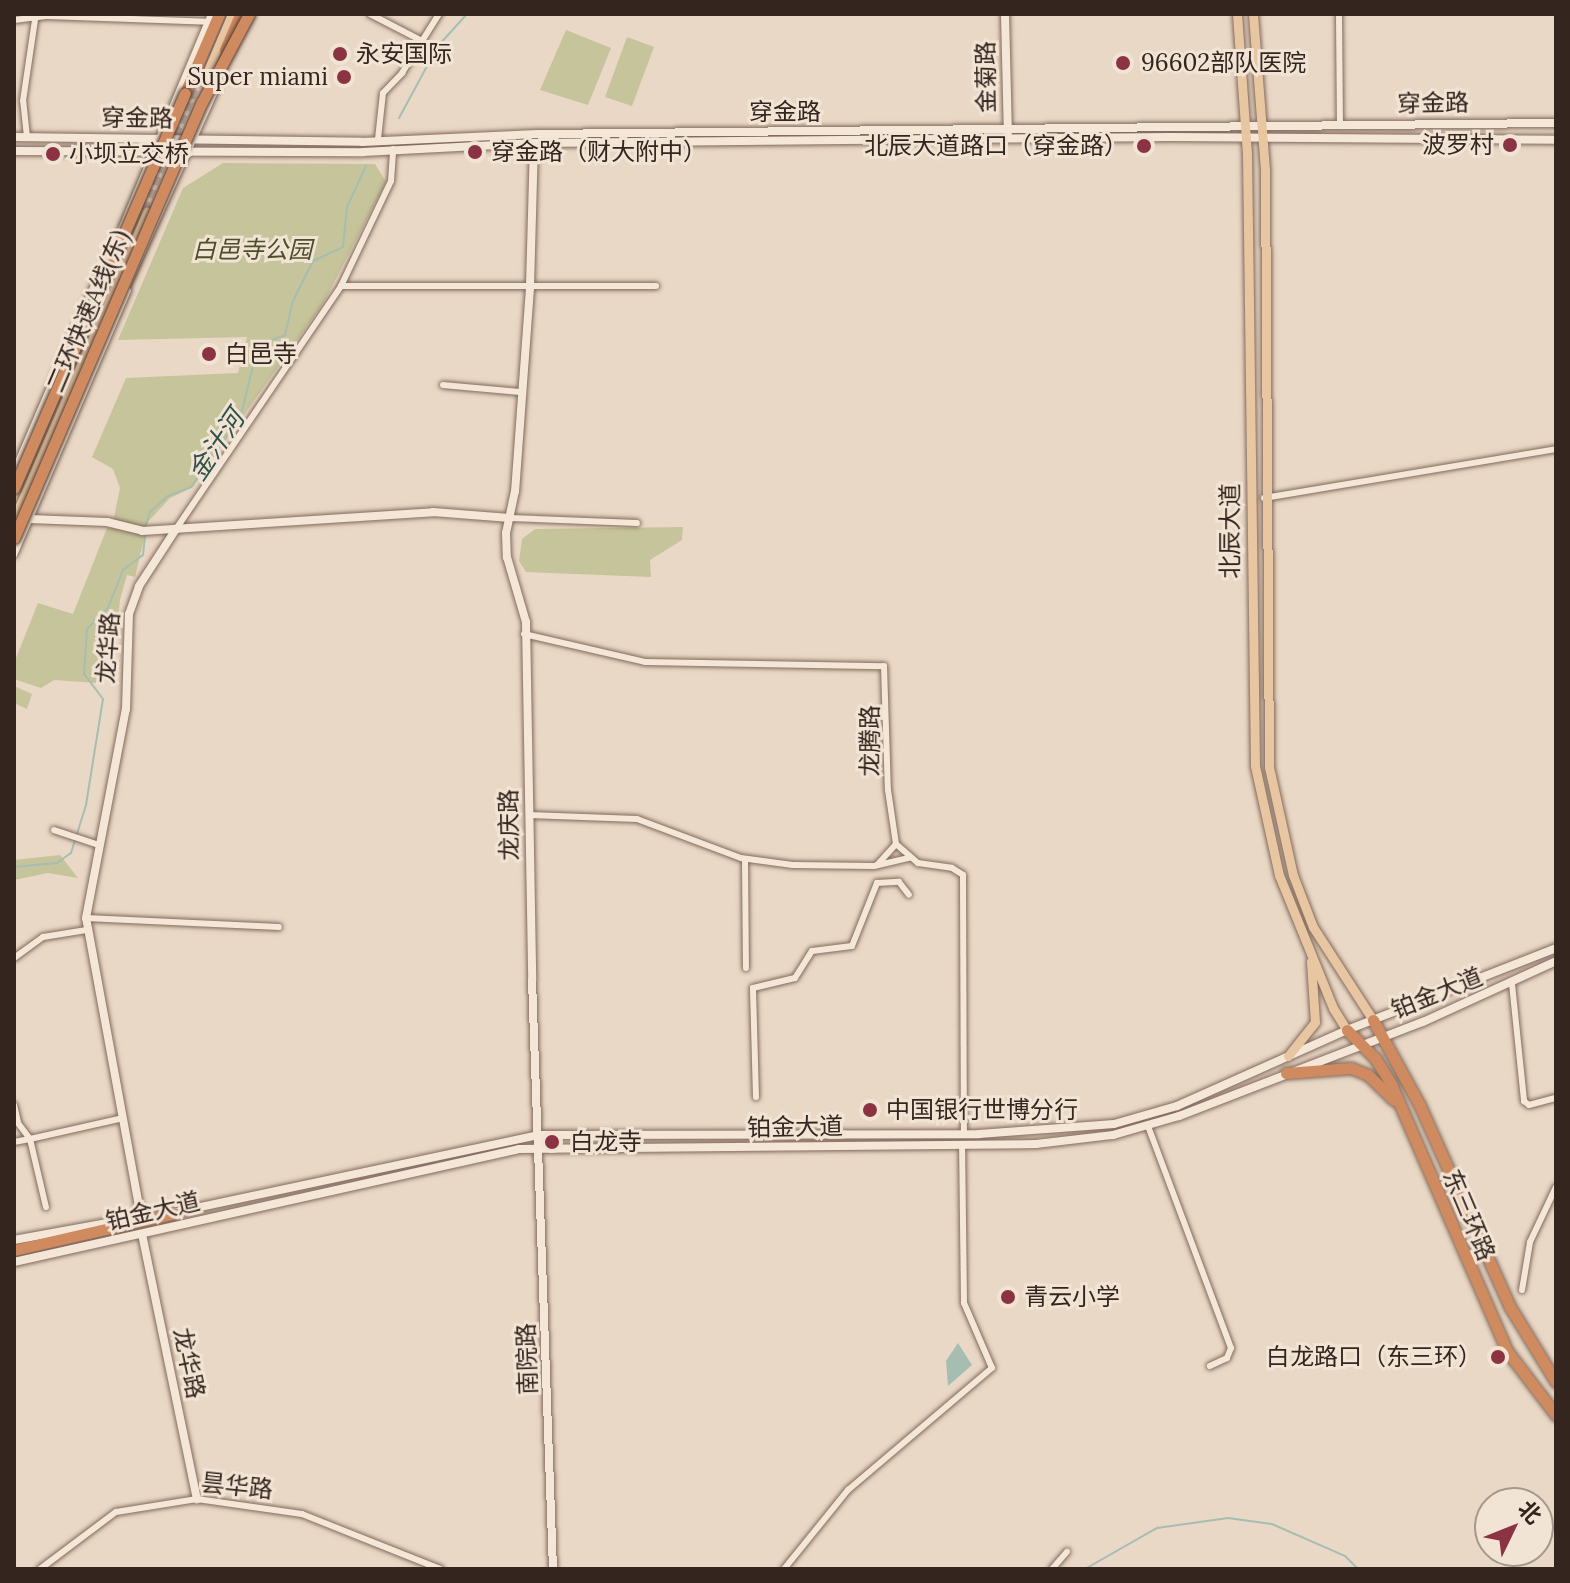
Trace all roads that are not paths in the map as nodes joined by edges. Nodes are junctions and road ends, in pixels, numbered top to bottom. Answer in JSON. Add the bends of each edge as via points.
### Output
{"nodes":[{"id":1,"x":230,"y":14,"type":"edge"},
{"id":2,"x":245,"y":14,"type":"edge"},
{"id":3,"x":370,"y":14,"type":"edge"},
{"id":4,"x":439,"y":14,"type":"edge"},
{"id":5,"x":1005,"y":14,"type":"edge"},
{"id":6,"x":1237,"y":14,"type":"edge"},
{"id":7,"x":1253,"y":14,"type":"edge"},
{"id":8,"x":1339,"y":14,"type":"edge"},
{"id":9,"x":214,"y":17,"type":"edge"},
{"id":10,"x":14,"y":20,"type":"edge"},
{"id":11,"x":35,"y":20,"type":"junction"},
{"id":12,"x":422,"y":41,"type":"junction"},
{"id":13,"x":201,"y":79,"type":"tunnel mouth"},
{"id":14,"x":182,"y":92,"type":"junction"},
{"id":15,"x":206,"y":103,"type":"junction"},
{"id":16,"x":1556,"y":123,"type":"edge"},
{"id":17,"x":1245,"y":125,"type":"junction"},
{"id":18,"x":1262,"y":125,"type":"junction"},
{"id":19,"x":1340,"y":125,"type":"junction"},
{"id":20,"x":1008,"y":135,"type":"junction"},
{"id":21,"x":14,"y":137,"type":"edge"},
{"id":22,"x":27,"y":137,"type":"junction"},
{"id":23,"x":158,"y":138,"type":"junction"},
{"id":24,"x":194,"y":139,"type":"junction"},
{"id":25,"x":378,"y":139,"type":"junction"},
{"id":26,"x":1246,"y":140,"type":"junction"},
{"id":27,"x":1263,"y":140,"type":"junction"},
{"id":28,"x":1556,"y":140,"type":"edge"},
{"id":29,"x":534,"y":143,"type":"junction"},
{"id":30,"x":393,"y":149,"type":"junction"},
{"id":31,"x":14,"y":151,"type":"edge"},
{"id":32,"x":152,"y":151,"type":"junction"},
{"id":33,"x":188,"y":151,"type":"junction"},
{"id":34,"x":136,"y":188,"type":"junction"},
{"id":35,"x":167,"y":202,"type":"junction"},
{"id":36,"x":145,"y":210,"type":"tunnel mouth"},
{"id":37,"x":107,"y":256,"type":"junction"},
{"id":38,"x":137,"y":270,"type":"junction"},
{"id":39,"x":341,"y":286,"type":"junction"},
{"id":40,"x":656,"y":286,"type":"dead end"},
{"id":41,"x":530,"y":288,"type":"junction"},
{"id":42,"x":96,"y":324,"type":"junction"},
{"id":43,"x":443,"y":385,"type":"dead end"},
{"id":44,"x":520,"y":392,"type":"junction"},
{"id":45,"x":1556,"y":449,"type":"edge"},
{"id":46,"x":14,"y":471,"type":"edge"},
{"id":47,"x":14,"y":488,"type":"edge"},
{"id":48,"x":1264,"y":498,"type":"junction"},
{"id":49,"x":14,"y":507,"type":"edge"},
{"id":50,"x":510,"y":518,"type":"junction"},
{"id":51,"x":14,"y":519,"type":"edge"},
{"id":52,"x":30,"y":519,"type":"junction"},
{"id":53,"x":637,"y":523,"type":"dead end"},
{"id":54,"x":176,"y":529,"type":"junction"},
{"id":55,"x":14,"y":538,"type":"edge"},
{"id":56,"x":14,"y":555,"type":"edge"},
{"id":57,"x":524,"y":634,"type":"junction"},
{"id":58,"x":529,"y":815,"type":"junction"},
{"id":59,"x":54,"y":830,"type":"dead end"},
{"id":60,"x":896,"y":844,"type":"junction"},
{"id":61,"x":99,"y":845,"type":"junction"},
{"id":62,"x":910,"y":858,"type":"junction"},
{"id":63,"x":745,"y":859,"type":"junction"},
{"id":64,"x":874,"y":866,"type":"junction"},
{"id":65,"x":909,"y":895,"type":"dead end"},
{"id":66,"x":86,"y":918,"type":"junction"},
{"id":67,"x":279,"y":927,"type":"dead end"},
{"id":68,"x":86,"y":930,"type":"junction"},
{"id":69,"x":1556,"y":948,"type":"edge"},
{"id":70,"x":1311,"y":954,"type":"junction"},
{"id":71,"x":14,"y":958,"type":"edge"},
{"id":72,"x":1556,"y":961,"type":"edge"},
{"id":73,"x":746,"y":968,"type":"dead end"},
{"id":74,"x":1512,"y":984,"type":"junction"},
{"id":75,"x":1373,"y":1020,"type":"junction"},
{"id":76,"x":1347,"y":1030,"type":"junction"},
{"id":77,"x":1384,"y":1036,"type":"junction"},
{"id":78,"x":1359,"y":1044,"type":"junction"},
{"id":79,"x":1288,"y":1056,"type":"junction"},
{"id":80,"x":1286,"y":1073,"type":"junction"},
{"id":81,"x":756,"y":1097,"type":"dead end"},
{"id":82,"x":1556,"y":1098,"type":"edge"},
{"id":83,"x":14,"y":1105,"type":"edge"},
{"id":84,"x":1400,"y":1105,"type":"junction"},
{"id":85,"x":119,"y":1119,"type":"junction"},
{"id":86,"x":1148,"y":1126,"type":"junction"},
{"id":87,"x":964,"y":1134,"type":"junction"},
{"id":88,"x":539,"y":1135,"type":"junction"},
{"id":89,"x":30,"y":1139,"type":"junction"},
{"id":90,"x":14,"y":1142,"type":"edge"},
{"id":91,"x":962,"y":1145,"type":"junction"},
{"id":92,"x":541,"y":1148,"type":"junction"},
{"id":93,"x":342,"y":1177,"type":"junction"},
{"id":94,"x":1556,"y":1187,"type":"edge"},
{"id":95,"x":346,"y":1188,"type":"junction"},
{"id":96,"x":46,"y":1207,"type":"dead end"},
{"id":97,"x":175,"y":1213,"type":"junction"},
{"id":98,"x":141,"y":1217,"type":"junction"},
{"id":99,"x":142,"y":1234,"type":"junction"},
{"id":100,"x":14,"y":1240,"type":"edge"},
{"id":101,"x":14,"y":1250,"type":"edge"},
{"id":102,"x":14,"y":1262,"type":"edge"},
{"id":103,"x":1522,"y":1290,"type":"dead end"},
{"id":104,"x":1210,"y":1366,"type":"dead end"},
{"id":105,"x":1556,"y":1382,"type":"edge"},
{"id":106,"x":1556,"y":1415,"type":"edge"},
{"id":107,"x":197,"y":1499,"type":"junction"},
{"id":108,"x":1067,"y":1552,"type":"dead end"},
{"id":109,"x":40,"y":1569,"type":"edge"},
{"id":110,"x":440,"y":1569,"type":"edge"},
{"id":111,"x":553,"y":1569,"type":"edge"},
{"id":112,"x":784,"y":1569,"type":"edge"},
{"id":113,"x":1052,"y":1569,"type":"edge"}],
"edges":[{"from":1,"to":13,"type":"main road"},
{"from":2,"to":15,"type":"highway","name":"二环快速A线(东)","bridge":true},
{"from":2,"to":15,"type":"main road"},
{"from":3,"to":12,"type":"street"},
{"from":4,"to":12,"type":"street"},
{"from":5,"to":20,"type":"main road","name":"金菊路"},
{"from":6,"to":17,"type":"main road","name":"北辰大道"},
{"from":7,"to":18,"type":"main road","name":"北辰大道"},
{"from":8,"to":19,"type":"street"},
{"from":9,"to":11,"type":"street"},
{"from":9,"to":14,"type":"highway"},
{"from":10,"to":11,"type":"street"},
{"from":11,"to":22,"type":"street","via":[[23,101]]},
{"from":12,"to":25,"type":"street","via":[[383,93]]},
{"from":14,"to":15,"type":"main road","via":[[178,101],[187,110],[199,111]]},
{"from":14,"to":23,"type":"main road"},
{"from":14,"to":47,"type":"highway","bridge":true},
{"from":15,"to":24,"type":"main road"},
{"from":15,"to":55,"type":"highway","name":"二环快速A线(东)","bridge":true},
{"from":16,"to":19,"type":"main road","name":"穿金路"},
{"from":17,"to":18,"type":"main road","name":"穿金路"},
{"from":17,"to":20,"type":"main road","name":"穿金路"},
{"from":17,"to":26,"type":"main road","name":"北辰大道"},
{"from":18,"to":19,"type":"main road","name":"穿金路"},
{"from":18,"to":27,"type":"main road","name":"北辰大道"},
{"from":20,"to":25,"type":"main road","name":"穿金路"},
{"from":20,"to":26,"type":"main road","name":"穿金路"},
{"from":20,"to":29,"type":"main road","name":"穿金路"},
{"from":21,"to":22,"type":"main road","name":"穿金路"},
{"from":22,"to":23,"type":"main road","name":"穿金路"},
{"from":23,"to":24,"type":"main road","name":"穿金路"},
{"from":23,"to":32,"type":"main road"},
{"from":24,"to":25,"type":"main road","name":"穿金路"},
{"from":24,"to":33,"type":"main road"},
{"from":26,"to":27,"type":"main road","name":"穿金路"},
{"from":26,"to":70,"type":"main road","name":"北辰大道","via":[[1252,735],[1273,853]]},
{"from":27,"to":28,"type":"main road","name":"穿金路"},
{"from":27,"to":48,"type":"main road","name":"北辰大道"},
{"from":29,"to":30,"type":"main road","name":"穿金路"},
{"from":29,"to":41,"type":"main road","name":"龙庆路"},
{"from":30,"to":33,"type":"main road","name":"穿金路"},
{"from":30,"to":39,"type":"street","name":"龙华路","via":[[391,181]]},
{"from":31,"to":32,"type":"main road","name":"穿金路"},
{"from":32,"to":33,"type":"main road","name":"穿金路"},
{"from":32,"to":34,"type":"main road"},
{"from":33,"to":35,"type":"main road"},
{"from":34,"to":35,"type":"main road","via":[[143,180],[156,180],[166,188]]},
{"from":34,"to":37,"type":"main road"},
{"from":35,"to":38,"type":"main road"},
{"from":36,"to":42,"type":"main road"},
{"from":37,"to":42,"type":"main road"},
{"from":37,"to":46,"type":"street"},
{"from":38,"to":42,"type":"main road"},
{"from":38,"to":52,"type":"street"},
{"from":39,"to":41,"type":"street"},
{"from":39,"to":54,"type":"street","name":"龙华路"},
{"from":40,"to":41,"type":"street"},
{"from":41,"to":44,"type":"main road","name":"龙庆路"},
{"from":42,"to":49,"type":"main road"},
{"from":42,"to":51,"type":"main road"},
{"from":43,"to":44,"type":"street"},
{"from":44,"to":50,"type":"main road","name":"龙庆路"},
{"from":45,"to":48,"type":"street"},
{"from":48,"to":75,"type":"main road","name":"北辰大道","via":[[1266,736],[1274,797],[1293,875],[1313,927]]},
{"from":50,"to":53,"type":"street"},
{"from":50,"to":54,"type":"main road","via":[[419,512]]},
{"from":50,"to":57,"type":"main road","name":"龙庆路","via":[[507,557],[523,608]]},
{"from":52,"to":54,"type":"main road"},
{"from":52,"to":56,"type":"street"},
{"from":54,"to":61,"type":"main road","name":"龙华路","via":[[139,586],[129,614],[126,709]]},
{"from":57,"to":58,"type":"main road","name":"龙庆路"},
{"from":57,"to":60,"type":"street","name":"龙腾路","via":[[645,662],[884,666],[888,790]]},
{"from":58,"to":63,"type":"street","via":[[637,819]]},
{"from":58,"to":88,"type":"main road","name":"龙庆路"},
{"from":59,"to":61,"type":"street"},
{"from":60,"to":62,"type":"street"},
{"from":60,"to":64,"type":"street"},
{"from":61,"to":66,"type":"main road","name":"龙华路"},
{"from":62,"to":64,"type":"street"},
{"from":62,"to":87,"type":"street","via":[[963,875]]},
{"from":63,"to":64,"type":"street","via":[[835,868]]},
{"from":63,"to":73,"type":"street"},
{"from":65,"to":81,"type":"street","via":[[899,882],[877,883],[852,946],[812,951],[795,978],[753,988]]},
{"from":66,"to":67,"type":"street"},
{"from":66,"to":68,"type":"main road","name":"龙华路"},
{"from":68,"to":71,"type":"street","via":[[43,937]]},
{"from":68,"to":85,"type":"main road","name":"龙华路"},
{"from":69,"to":75,"type":"main road","name":"铂金大道"},
{"from":70,"to":76,"type":"main road","name":"北辰大道"},
{"from":70,"to":79,"type":"main road","via":[[1315,1022]]},
{"from":72,"to":74,"type":"main road","name":"铂金大道"},
{"from":74,"to":77,"type":"main road","name":"铂金大道"},
{"from":74,"to":82,"type":"street","via":[[1524,1101],[1529,1105]]},
{"from":75,"to":76,"type":"main road","name":"铂金大道"},
{"from":75,"to":77,"type":"highway","name":"东三环路"},
{"from":76,"to":78,"type":"highway","name":"东三环路"},
{"from":76,"to":79,"type":"main road","name":"铂金大道"},
{"from":77,"to":78,"type":"main road","name":"铂金大道"},
{"from":77,"to":105,"type":"highway","name":"东三环路","via":[[1510,1307]]},
{"from":78,"to":80,"type":"main road","name":"铂金大道"},
{"from":78,"to":84,"type":"highway","name":"东三环路","via":[[1375,1058]]},
{"from":79,"to":87,"type":"main road","name":"铂金大道","via":[[1177,1106],[1114,1124]]},
{"from":80,"to":84,"type":"highway","via":[[1351,1068],[1368,1075]]},
{"from":80,"to":86,"type":"main road","name":"铂金大道"},
{"from":83,"to":89,"type":"street","via":[[18,1123]]},
{"from":84,"to":106,"type":"highway","name":"东三环路","via":[[1487,1312],[1507,1351]]},
{"from":85,"to":89,"type":"street"},
{"from":85,"to":98,"type":"main road","name":"龙华路"},
{"from":86,"to":91,"type":"main road","name":"铂金大道","via":[[1075,1141]]},
{"from":86,"to":104,"type":"street","via":[[1231,1348],[1227,1358]]},
{"from":87,"to":88,"type":"main road","name":"铂金大道"},
{"from":88,"to":92,"type":"main road","name":"龙庆路"},
{"from":88,"to":93,"type":"main road","name":"铂金大道"},
{"from":89,"to":90,"type":"street"},
{"from":89,"to":96,"type":"street"},
{"from":91,"to":92,"type":"main road","name":"铂金大道"},
{"from":91,"to":112,"type":"street","via":[[964,1303],[992,1368],[949,1399],[848,1490]]},
{"from":92,"to":95,"type":"main road","name":"铂金大道","via":[[484,1155]]},
{"from":92,"to":111,"type":"main road","name":"南院路"},
{"from":93,"to":95,"type":"main road"},
{"from":93,"to":97,"type":"main road","name":"铂金大道"},
{"from":94,"to":103,"type":"street","via":[[1530,1242]]},
{"from":95,"to":99,"type":"main road","name":"铂金大道"},
{"from":97,"to":98,"type":"main road","name":"铂金大道"},
{"from":97,"to":101,"type":"highway"},
{"from":98,"to":100,"type":"main road","name":"铂金大道"},
{"from":99,"to":102,"type":"main road","name":"铂金大道"},
{"from":99,"to":107,"type":"main road","name":"龙华路"},
{"from":107,"to":109,"type":"street","name":"昙华路","via":[[116,1512]]},
{"from":107,"to":110,"type":"street","name":"昙华路","via":[[302,1514]]},
{"from":108,"to":113,"type":"street"}]}
